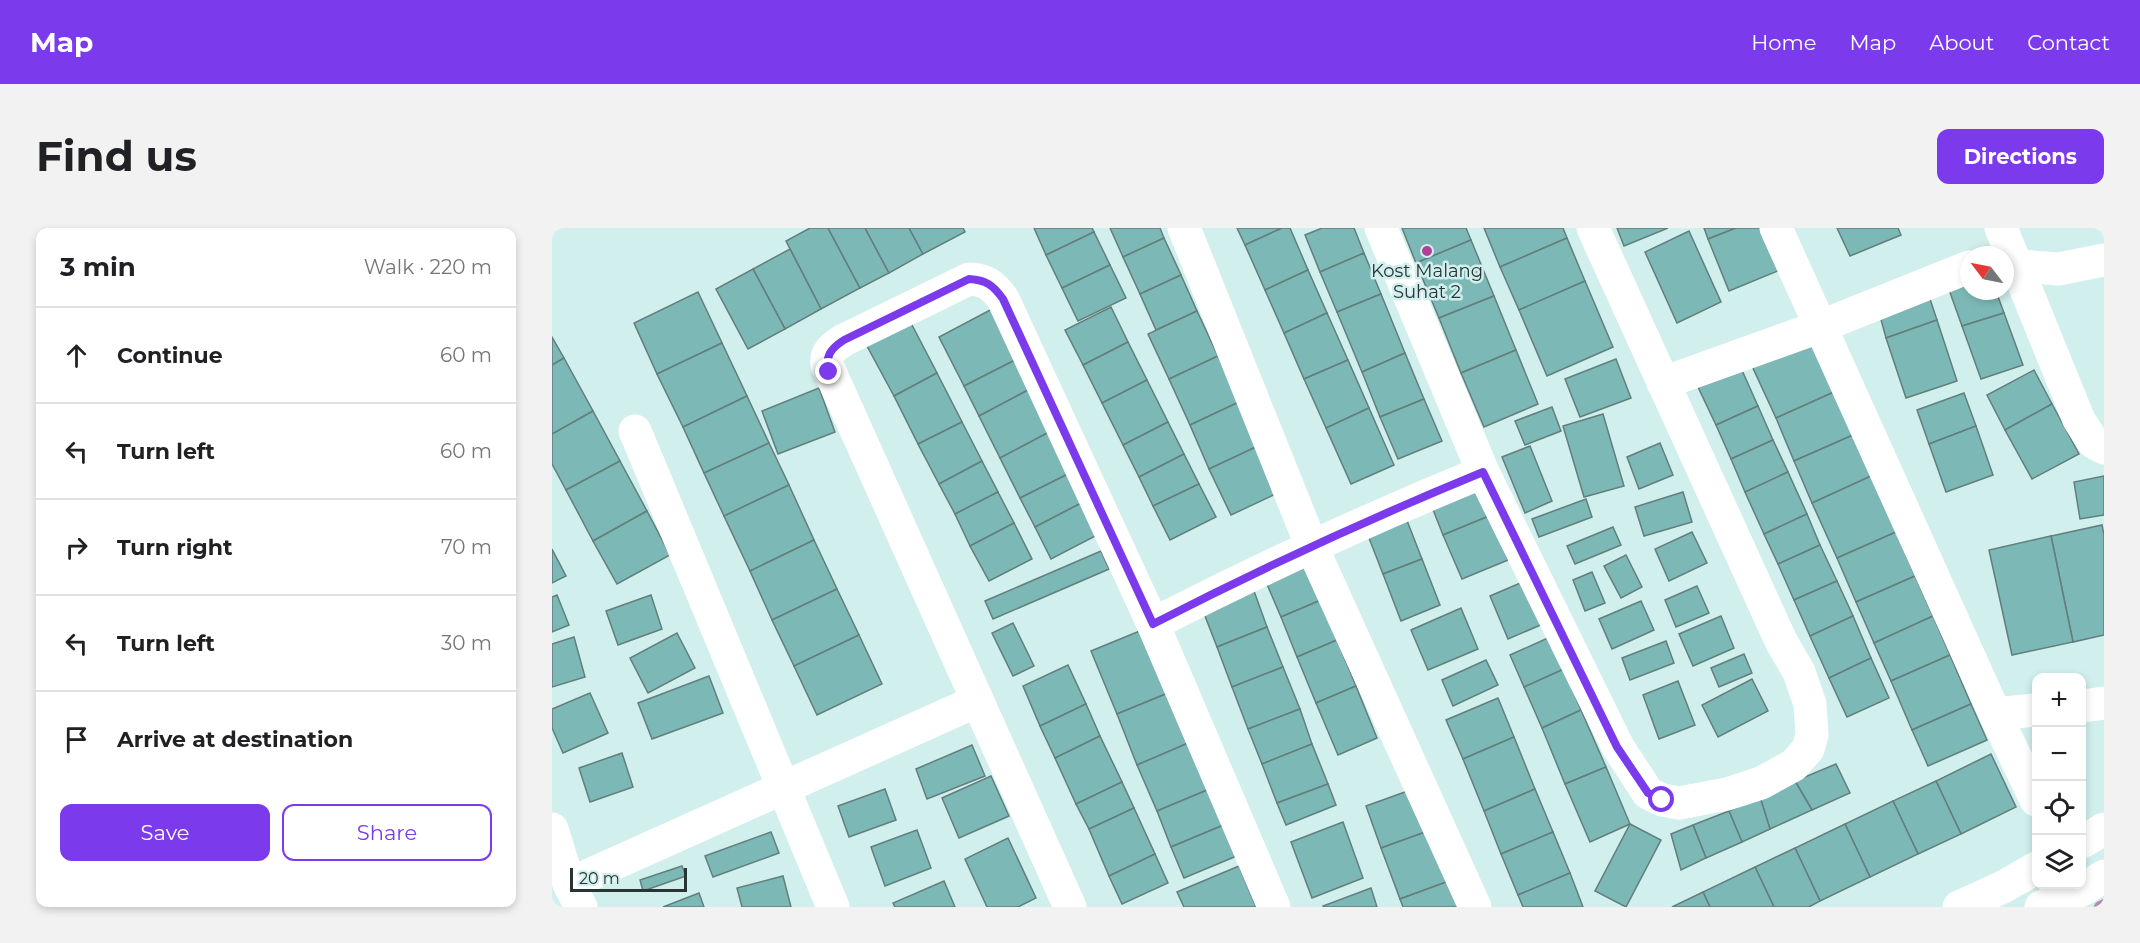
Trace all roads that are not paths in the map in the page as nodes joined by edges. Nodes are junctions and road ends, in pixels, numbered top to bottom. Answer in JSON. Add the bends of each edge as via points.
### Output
{"nodes":[{"id":1,"x":1184,"y":228,"type":"edge"},
{"id":2,"x":1381,"y":228,"type":"edge"},
{"id":3,"x":1593,"y":228,"type":"edge"},
{"id":4,"x":1776,"y":228,"type":"edge"},
{"id":5,"x":2001,"y":228,"type":"edge"},
{"id":6,"x":2006,"y":246,"type":"edge"},
{"id":7,"x":2104,"y":260,"type":"edge"},
{"id":8,"x":2014,"y":266,"type":"edge"},
{"id":9,"x":1960,"y":271,"type":"edge"},
{"id":10,"x":2014,"y":273,"type":"edge"},
{"id":11,"x":1820,"y":327,"type":"junction"},
{"id":12,"x":1663,"y":383,"type":"junction"},
{"id":13,"x":635,"y":431,"type":"dead end"},
{"id":14,"x":2104,"y":448,"type":"edge"},
{"id":15,"x":1483,"y":472,"type":"junction"},
{"id":16,"x":1312,"y":547,"type":"junction"},
{"id":17,"x":1153,"y":624,"type":"junction"},
{"id":18,"x":977,"y":701,"type":"junction"},
{"id":19,"x":2104,"y":703,"type":"edge"},
{"id":20,"x":2086,"y":705,"type":"edge"},
{"id":21,"x":2032,"y":710,"type":"edge"},
{"id":22,"x":1995,"y":714,"type":"junction"},
{"id":23,"x":783,"y":789,"type":"junction"},
{"id":24,"x":2032,"y":790,"type":"edge"},
{"id":25,"x":552,"y":829,"type":"edge"},
{"id":26,"x":2104,"y":829,"type":"edge"},
{"id":27,"x":2086,"y":840,"type":"edge"},
{"id":28,"x":2032,"y":873,"type":"edge"},
{"id":29,"x":2090,"y":883,"type":"edge"},
{"id":30,"x":575,"y":895,"type":"edge"},
{"id":31,"x":2007,"y":897,"type":"edge"},
{"id":32,"x":833,"y":907,"type":"edge"},
{"id":33,"x":1070,"y":907,"type":"edge"},
{"id":34,"x":1274,"y":907,"type":"edge"},
{"id":35,"x":1475,"y":907,"type":"edge"},
{"id":36,"x":1959,"y":907,"type":"edge"},
{"id":37,"x":2041,"y":907,"type":"edge"}],
"edges":[{"from":1,"to":16,"type":"street"},
{"from":2,"to":15,"type":"street"},
{"from":3,"to":12,"type":"street"},
{"from":4,"to":11,"type":"street"},
{"from":5,"to":6,"type":"street"},
{"from":7,"to":8,"type":"street","via":[[2059,269]]},
{"from":9,"to":11,"type":"street"},
{"from":10,"to":14,"type":"street","via":[[2079,420],[2093,442]]},
{"from":11,"to":12,"type":"street"},
{"from":11,"to":22,"type":"street"},
{"from":12,"to":15,"type":"street","via":[[1781,641],[1799,672],[1810,704],[1812,735],[1808,749],[1794,765],[1761,783],[1678,803],[1648,793],[1617,747]]},
{"from":13,"to":23,"type":"street"},
{"from":15,"to":16,"type":"street"},
{"from":16,"to":17,"type":"street"},
{"from":16,"to":35,"type":"street"},
{"from":17,"to":18,"type":"street","via":[[1003,299],[989,284],[969,279],[844,340],[834,346],[826,360]]},
{"from":17,"to":34,"type":"street"},
{"from":18,"to":23,"type":"street"},
{"from":18,"to":33,"type":"street"},
{"from":19,"to":20,"type":"street"},
{"from":21,"to":22,"type":"street"},
{"from":22,"to":24,"type":"street"},
{"from":23,"to":30,"type":"street"},
{"from":23,"to":32,"type":"street"},
{"from":25,"to":30,"type":"street"},
{"from":26,"to":27,"type":"street"},
{"from":28,"to":31,"type":"street"},
{"from":29,"to":37,"type":"street"},
{"from":31,"to":36,"type":"street"}]}
